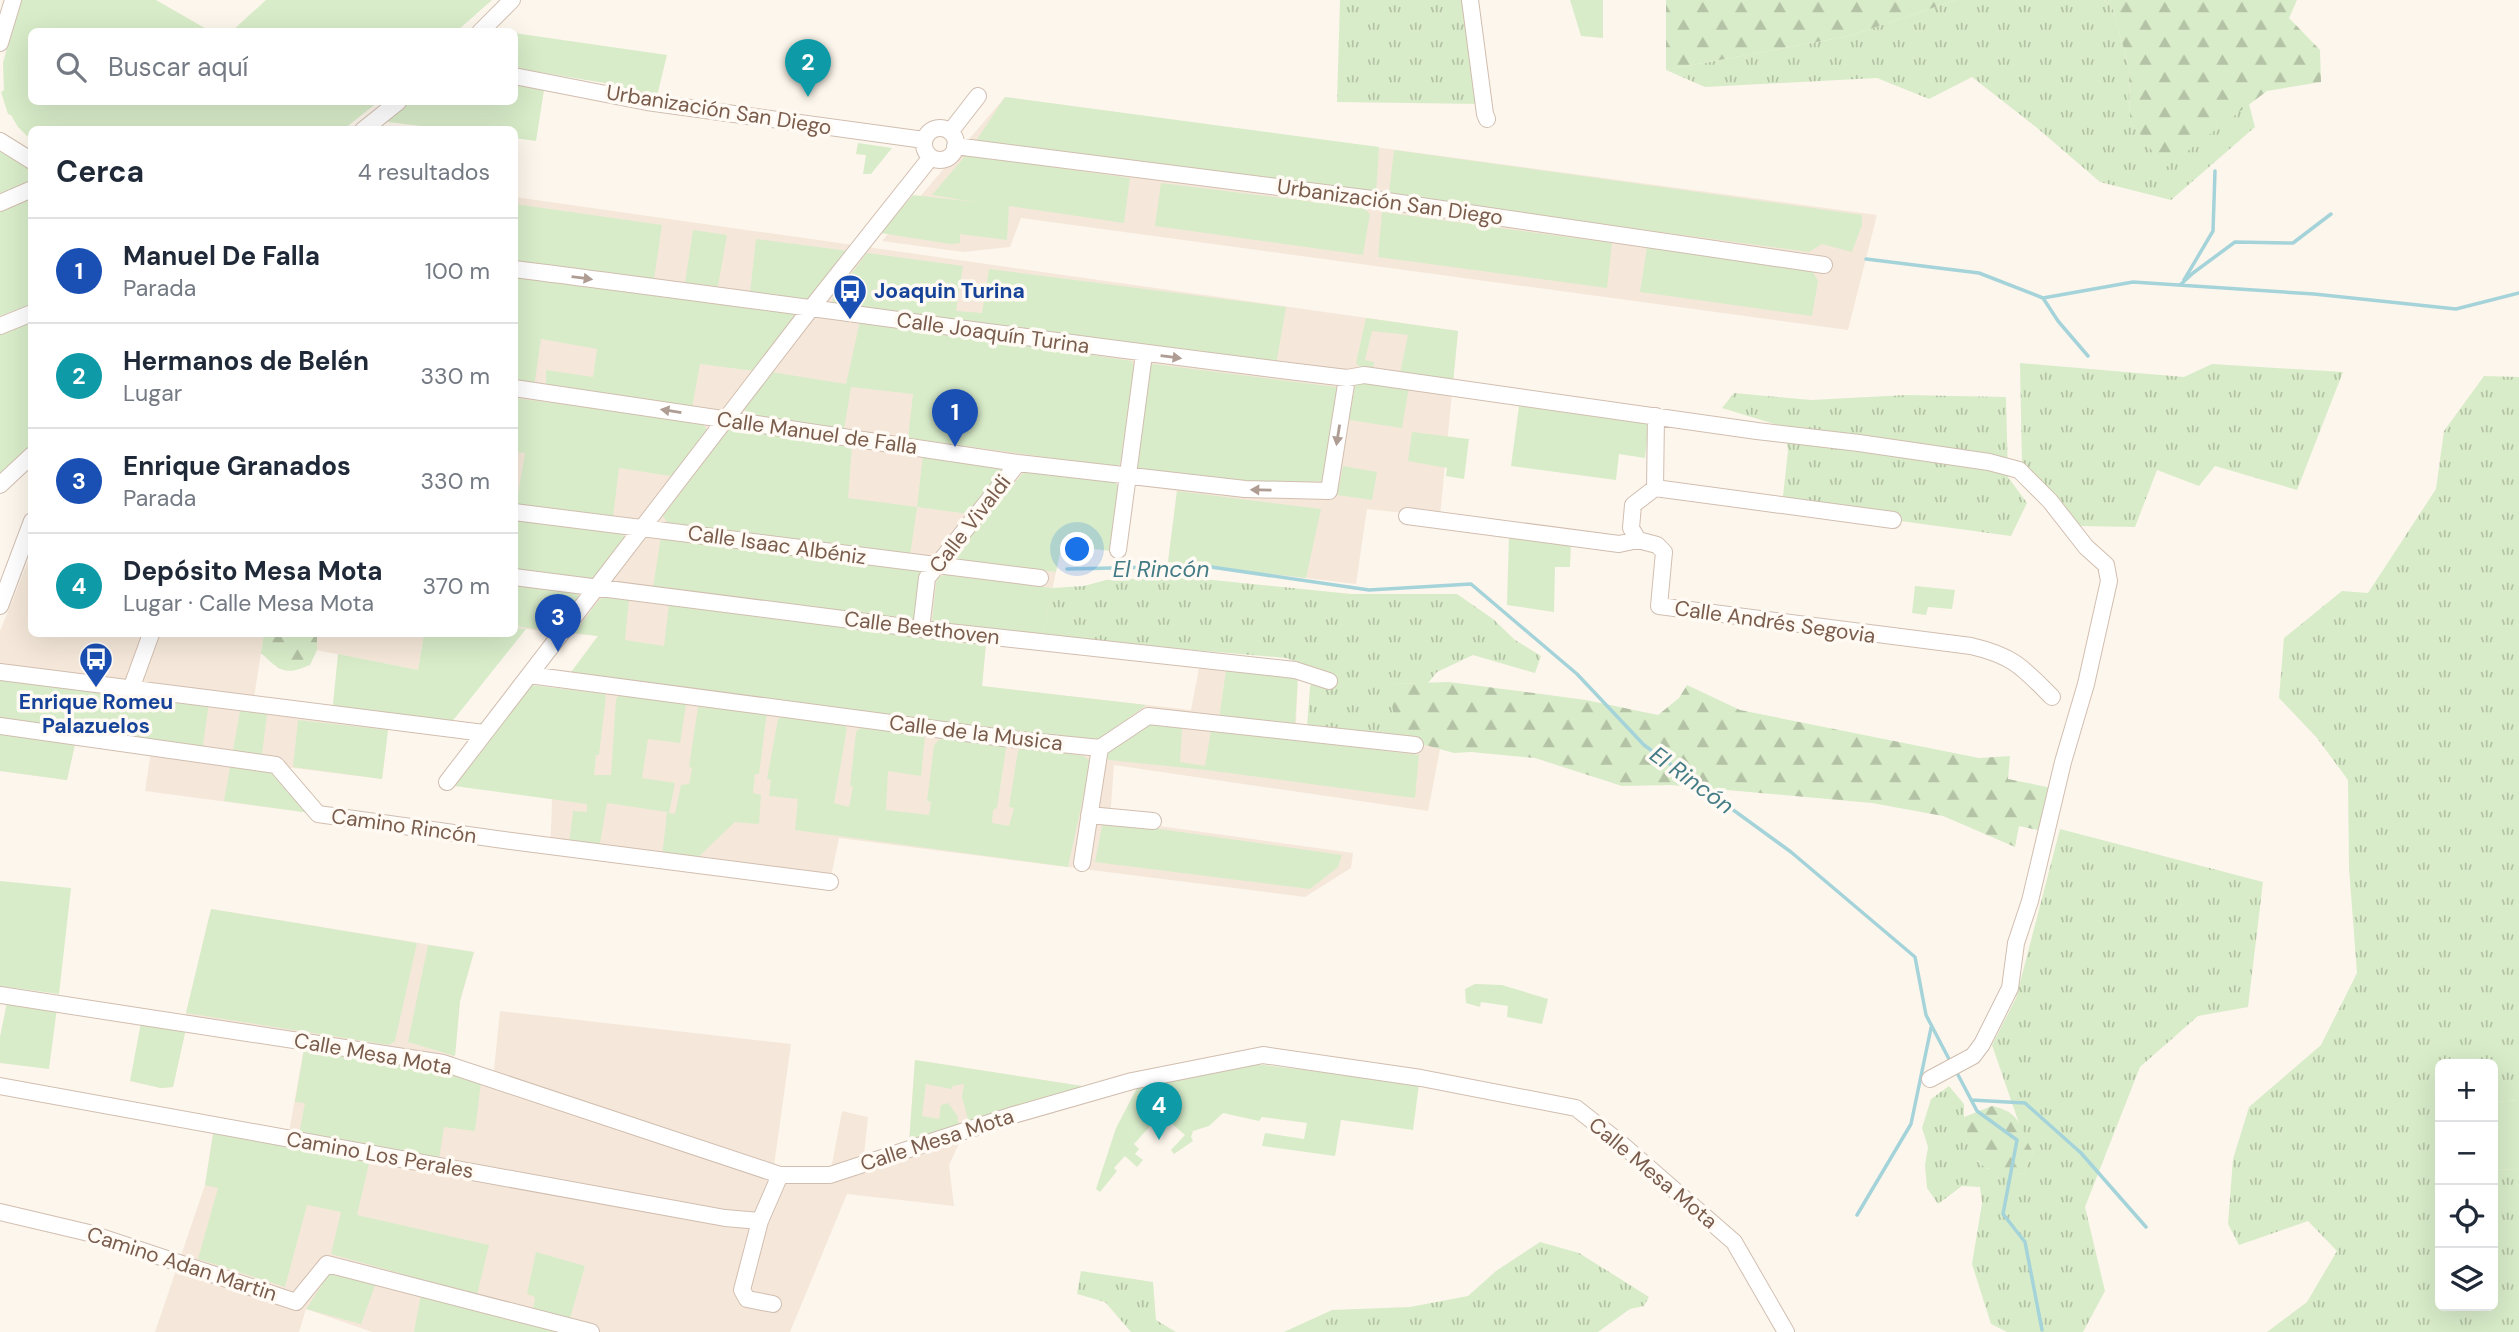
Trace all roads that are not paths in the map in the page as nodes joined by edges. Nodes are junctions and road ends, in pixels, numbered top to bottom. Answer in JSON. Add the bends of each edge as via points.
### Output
{"nodes":[{"id":1,"x":12,"y":0,"type":"edge"},
{"id":2,"x":512,"y":0,"type":"edge"},
{"id":3,"x":1470,"y":0,"type":"edge"},
{"id":4,"x":484,"y":28,"type":"edge"},
{"id":5,"x":0,"y":43,"type":"edge"},
{"id":6,"x":518,"y":77,"type":"edge"},
{"id":7,"x":978,"y":96,"type":"dead end"},
{"id":8,"x":394,"y":105,"type":"edge"},
{"id":9,"x":1487,"y":119,"type":"dead end"},
{"id":10,"x":368,"y":126,"type":"edge"},
{"id":11,"x":953,"y":139,"type":"junction"},
{"id":12,"x":925,"y":140,"type":"junction"},
{"id":13,"x":0,"y":141,"type":"edge"},
{"id":14,"x":931,"y":157,"type":"junction"},
{"id":15,"x":28,"y":158,"type":"edge"},
{"id":16,"x":28,"y":190,"type":"edge"},
{"id":17,"x":0,"y":203,"type":"edge"},
{"id":18,"x":1824,"y":265,"type":"dead end"},
{"id":19,"x":518,"y":270,"type":"edge"},
{"id":20,"x":812,"y":307,"type":"junction"},
{"id":21,"x":28,"y":315,"type":"edge"},
{"id":22,"x":0,"y":326,"type":"edge"},
{"id":23,"x":1144,"y":354,"type":"junction"},
{"id":24,"x":1347,"y":378,"type":"junction"},
{"id":25,"x":518,"y":389,"type":"edge"},
{"id":26,"x":1656,"y":416,"type":"junction"},
{"id":27,"x":726,"y":420,"type":"junction"},
{"id":28,"x":28,"y":459,"type":"edge"},
{"id":29,"x":1018,"y":463,"type":"junction"},
{"id":30,"x":1126,"y":476,"type":"junction"},
{"id":31,"x":0,"y":485,"type":"edge"},
{"id":32,"x":1656,"y":488,"type":"junction"},
{"id":33,"x":518,"y":512,"type":"edge"},
{"id":34,"x":1407,"y":516,"type":"dead end"},
{"id":35,"x":1893,"y":520,"type":"dead end"},
{"id":36,"x":643,"y":527,"type":"junction"},
{"id":37,"x":28,"y":532,"type":"edge"},
{"id":38,"x":1638,"y":540,"type":"junction"},
{"id":39,"x":1118,"y":550,"type":"dead end"},
{"id":40,"x":934,"y":566,"type":"junction"},
{"id":41,"x":518,"y":577,"type":"edge"},
{"id":42,"x":1040,"y":578,"type":"dead end"},
{"id":43,"x":597,"y":587,"type":"junction"},
{"id":44,"x":0,"y":606,"type":"edge"},
{"id":45,"x":921,"y":629,"type":"junction"},
{"id":46,"x":150,"y":637,"type":"edge"},
{"id":47,"x":0,"y":672,"type":"edge"},
{"id":48,"x":529,"y":675,"type":"junction"},
{"id":49,"x":1329,"y":681,"type":"dead end"},
{"id":50,"x":131,"y":689,"type":"junction"},
{"id":51,"x":2052,"y":697,"type":"dead end"},
{"id":52,"x":0,"y":726,"type":"edge"},
{"id":53,"x":484,"y":733,"type":"junction"},
{"id":54,"x":1415,"y":745,"type":"dead end"},
{"id":55,"x":1100,"y":748,"type":"junction"},
{"id":56,"x":447,"y":782,"type":"dead end"},
{"id":57,"x":1089,"y":815,"type":"junction"},
{"id":58,"x":1153,"y":821,"type":"dead end"},
{"id":59,"x":1082,"y":863,"type":"dead end"},
{"id":60,"x":830,"y":882,"type":"dead end"},
{"id":61,"x":0,"y":995,"type":"edge"},
{"id":62,"x":1930,"y":1079,"type":"dead end"},
{"id":63,"x":0,"y":1086,"type":"edge"},
{"id":64,"x":780,"y":1175,"type":"junction"},
{"id":65,"x":0,"y":1213,"type":"edge"},
{"id":66,"x":760,"y":1221,"type":"junction"},
{"id":67,"x":773,"y":1304,"type":"dead end"},
{"id":68,"x":591,"y":1332,"type":"edge"},
{"id":69,"x":1786,"y":1332,"type":"edge"}],
"edges":[{"from":1,"to":5,"type":"street"},
{"from":2,"to":4,"type":"street"},
{"from":3,"to":9,"type":"street"},
{"from":6,"to":12,"type":"street","name":"Urbanización San Diego","via":[[648,103]]},
{"from":7,"to":11,"type":"street"},
{"from":8,"to":10,"type":"street"},
{"from":11,"to":12,"type":"street","via":[[945,129],[935,129]]},
{"from":11,"to":14,"type":"street","via":[[946,158]]},
{"from":11,"to":18,"type":"street","name":"Urbanización San Diego"},
{"from":12,"to":14,"type":"street"},
{"from":13,"to":15,"type":"street"},
{"from":14,"to":20,"type":"street"},
{"from":16,"to":17,"type":"street"},
{"from":19,"to":20,"type":"street","name":"Calle Joaquín Turina","one_way":true},
{"from":20,"to":23,"type":"street","name":"Calle Joaquín Turina"},
{"from":20,"to":27,"type":"street"},
{"from":21,"to":22,"type":"street"},
{"from":23,"to":24,"type":"street","name":"Calle Joaquín Turina","one_way":true},
{"from":23,"to":30,"type":"street"},
{"from":24,"to":26,"type":"street","name":"Calle Joaquín Turina","via":[[1364,375]]},
{"from":24,"to":30,"type":"street","name":"Calle Manuel de Falla","one_way":true,"via":[[1329,491],[1245,489]]},
{"from":27,"to":25,"type":"street","name":"Calle Manuel de Falla","one_way":true},
{"from":26,"to":32,"type":"street"},
{"from":26,"to":62,"type":"street","name":"Calle Joaquín Turina","via":[[1989,462],[2018,470],[2106,565],[2109,581],[2086,684],[2015,943],[2010,988],[1973,1056]]},
{"from":27,"to":29,"type":"street","name":"Calle Manuel de Falla"},
{"from":27,"to":36,"type":"street"},
{"from":28,"to":31,"type":"street"},
{"from":29,"to":30,"type":"street","name":"Calle Manuel de Falla"},
{"from":29,"to":40,"type":"street","name":"Calle Vivaldi"},
{"from":30,"to":39,"type":"street"},
{"from":32,"to":35,"type":"street"},
{"from":32,"to":38,"type":"street","via":[[1633,505],[1631,528]]},
{"from":33,"to":36,"type":"street","name":"Calle Isaac Albéniz"},
{"from":34,"to":38,"type":"street","via":[[1619,544]]},
{"from":36,"to":40,"type":"street","name":"Calle Isaac Albéniz"},
{"from":36,"to":43,"type":"street"},
{"from":37,"to":44,"type":"street"},
{"from":38,"to":51,"type":"street","name":"Calle Andrés Segovia","via":[[1664,552],[1660,606],[1997,652],[2019,664]]},
{"from":40,"to":42,"type":"street","name":"Calle Isaac Albéniz"},
{"from":40,"to":45,"type":"street","name":"Calle Vivaldi"},
{"from":41,"to":43,"type":"street","name":"Calle Beethoven"},
{"from":43,"to":45,"type":"street","name":"Calle Beethoven"},
{"from":43,"to":48,"type":"street"},
{"from":45,"to":49,"type":"street","name":"Calle Beethoven","via":[[1295,670]]},
{"from":46,"to":50,"type":"street"},
{"from":47,"to":50,"type":"street"},
{"from":48,"to":53,"type":"street"},
{"from":48,"to":55,"type":"street","name":"Calle de la Musica"},
{"from":50,"to":53,"type":"street"},
{"from":52,"to":60,"type":"street","name":"Camino Rincón","via":[[276,765],[318,814]]},
{"from":53,"to":56,"type":"street"},
{"from":54,"to":55,"type":"street","via":[[1147,716]]},
{"from":55,"to":57,"type":"street"},
{"from":57,"to":58,"type":"street"},
{"from":57,"to":59,"type":"street"},
{"from":61,"to":64,"type":"street","name":"Calle Mesa Mota","via":[[443,1063]]},
{"from":63,"to":66,"type":"street","name":"Camino Los Perales"},
{"from":64,"to":66,"type":"street"},
{"from":64,"to":69,"type":"street","name":"Calle Mesa Mota","via":[[830,1175],[1132,1081],[1263,1055],[1421,1078],[1576,1108],[1734,1242]]},
{"from":65,"to":68,"type":"street","name":"Camino Adan Martin","via":[[89,1233],[296,1302],[327,1264]]},
{"from":66,"to":67,"type":"street","via":[[742,1290],[747,1299]]}]}
